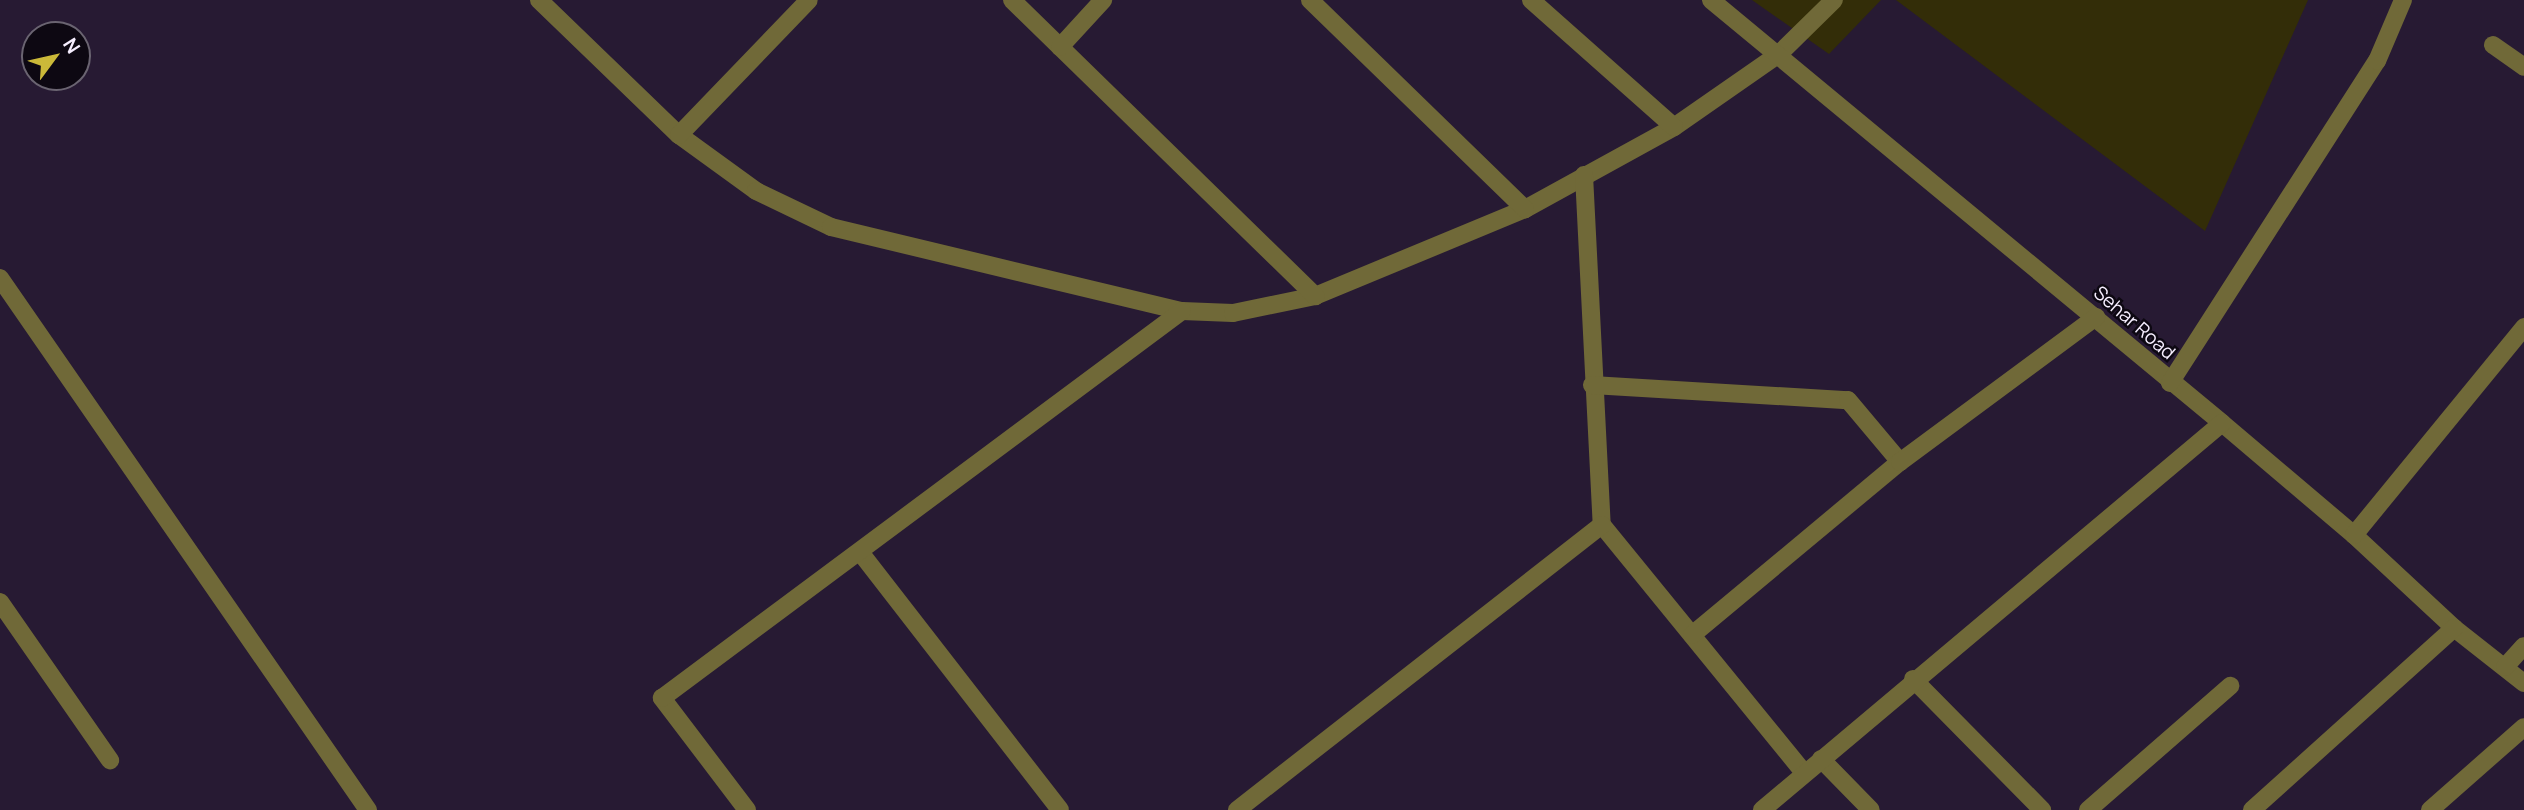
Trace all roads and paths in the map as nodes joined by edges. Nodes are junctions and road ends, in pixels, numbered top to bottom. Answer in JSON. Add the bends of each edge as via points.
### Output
{"nodes":[{"id":1,"x":539,"y":0,"type":"edge"},
{"id":2,"x":809,"y":0,"type":"edge"},
{"id":3,"x":1012,"y":0,"type":"edge"},
{"id":4,"x":1103,"y":0,"type":"edge"},
{"id":5,"x":1310,"y":0,"type":"edge"},
{"id":6,"x":1531,"y":0,"type":"edge"},
{"id":7,"x":1711,"y":0,"type":"edge"},
{"id":8,"x":1834,"y":0,"type":"edge"},
{"id":9,"x":2403,"y":0,"type":"edge"},
{"id":10,"x":2493,"y":45,"type":"dead end"},
{"id":11,"x":1060,"y":47,"type":"junction"},
{"id":12,"x":1779,"y":54,"type":"junction"},
{"id":13,"x":2524,"y":67,"type":"edge"},
{"id":14,"x":1674,"y":127,"type":"junction"},
{"id":15,"x":679,"y":135,"type":"junction"},
{"id":16,"x":1584,"y":175,"type":"junction"},
{"id":17,"x":1525,"y":209,"type":"junction"},
{"id":18,"x":0,"y":278,"type":"edge"},
{"id":19,"x":1315,"y":296,"type":"junction"},
{"id":20,"x":1182,"y":311,"type":"junction"},
{"id":21,"x":2096,"y":317,"type":"junction"},
{"id":22,"x":2524,"y":327,"type":"edge"},
{"id":23,"x":2170,"y":383,"type":"junction"},
{"id":24,"x":1592,"y":385,"type":"junction"},
{"id":25,"x":2222,"y":423,"type":"junction"},
{"id":26,"x":1900,"y":462,"type":"junction"},
{"id":27,"x":1602,"y":526,"type":"junction"},
{"id":28,"x":2354,"y":535,"type":"junction"},
{"id":29,"x":860,"y":552,"type":"junction"},
{"id":30,"x":0,"y":602,"type":"edge"},
{"id":31,"x":2455,"y":628,"type":"junction"},
{"id":32,"x":1692,"y":635,"type":"junction"},
{"id":33,"x":2524,"y":646,"type":"edge"},
{"id":34,"x":2505,"y":667,"type":"junction"},
{"id":35,"x":1913,"y":679,"type":"junction"},
{"id":36,"x":2524,"y":683,"type":"edge"},
{"id":37,"x":2230,"y":686,"type":"dead end"},
{"id":38,"x":2524,"y":727,"type":"edge"},
{"id":39,"x":1821,"y":759,"type":"junction"},
{"id":40,"x":110,"y":761,"type":"dead end"},
{"id":41,"x":1804,"y":774,"type":"junction"},
{"id":42,"x":368,"y":810,"type":"edge"},
{"id":43,"x":747,"y":810,"type":"edge"},
{"id":44,"x":1060,"y":810,"type":"edge"},
{"id":45,"x":1237,"y":810,"type":"edge"},
{"id":46,"x":1762,"y":810,"type":"edge"},
{"id":47,"x":1871,"y":810,"type":"edge"},
{"id":48,"x":2042,"y":810,"type":"edge"},
{"id":49,"x":2088,"y":810,"type":"edge"},
{"id":50,"x":2252,"y":810,"type":"edge"},
{"id":51,"x":2430,"y":810,"type":"edge"}],
"edges":[{"from":1,"to":15,"type":"street"},
{"from":2,"to":15,"type":"street"},
{"from":3,"to":11,"type":"street"},
{"from":4,"to":11,"type":"street"},
{"from":5,"to":17,"type":"street"},
{"from":6,"to":14,"type":"street"},
{"from":7,"to":12,"type":"street","name":"Sehar Road"},
{"from":8,"to":12,"type":"street"},
{"from":9,"to":23,"type":"street","via":[[2376,61]]},
{"from":10,"to":13,"type":"street"},
{"from":11,"to":19,"type":"street"},
{"from":12,"to":14,"type":"street"},
{"from":12,"to":21,"type":"street","name":"Sehar Road"},
{"from":14,"to":16,"type":"street"},
{"from":15,"to":20,"type":"street","via":[[756,191],[831,227]]},
{"from":16,"to":17,"type":"street"},
{"from":16,"to":24,"type":"street"},
{"from":17,"to":19,"type":"street"},
{"from":18,"to":42,"type":"street"},
{"from":19,"to":20,"type":"street","via":[[1233,313]]},
{"from":20,"to":29,"type":"street"},
{"from":21,"to":23,"type":"street","name":"Sehar Road"},
{"from":21,"to":26,"type":"street"},
{"from":22,"to":28,"type":"street"},
{"from":23,"to":25,"type":"street","name":"Sehar Road"},
{"from":24,"to":26,"type":"street","via":[[1848,400]]},
{"from":24,"to":27,"type":"street"},
{"from":25,"to":28,"type":"street","name":"Sehar Road"},
{"from":25,"to":35,"type":"street"},
{"from":26,"to":32,"type":"street"},
{"from":27,"to":32,"type":"street"},
{"from":27,"to":45,"type":"street"},
{"from":28,"to":31,"type":"street","name":"Sehar Road"},
{"from":29,"to":43,"type":"street","via":[[662,698]]},
{"from":29,"to":44,"type":"street"},
{"from":30,"to":40,"type":"street"},
{"from":31,"to":34,"type":"street","name":"Sehar Road"},
{"from":31,"to":50,"type":"street"},
{"from":32,"to":41,"type":"street"},
{"from":33,"to":34,"type":"street"},
{"from":34,"to":36,"type":"street","name":"Sehar Road"},
{"from":35,"to":39,"type":"street"},
{"from":35,"to":48,"type":"street"},
{"from":37,"to":49,"type":"street"},
{"from":38,"to":51,"type":"street"},
{"from":39,"to":41,"type":"street"},
{"from":39,"to":47,"type":"street"},
{"from":41,"to":46,"type":"street"}]}
